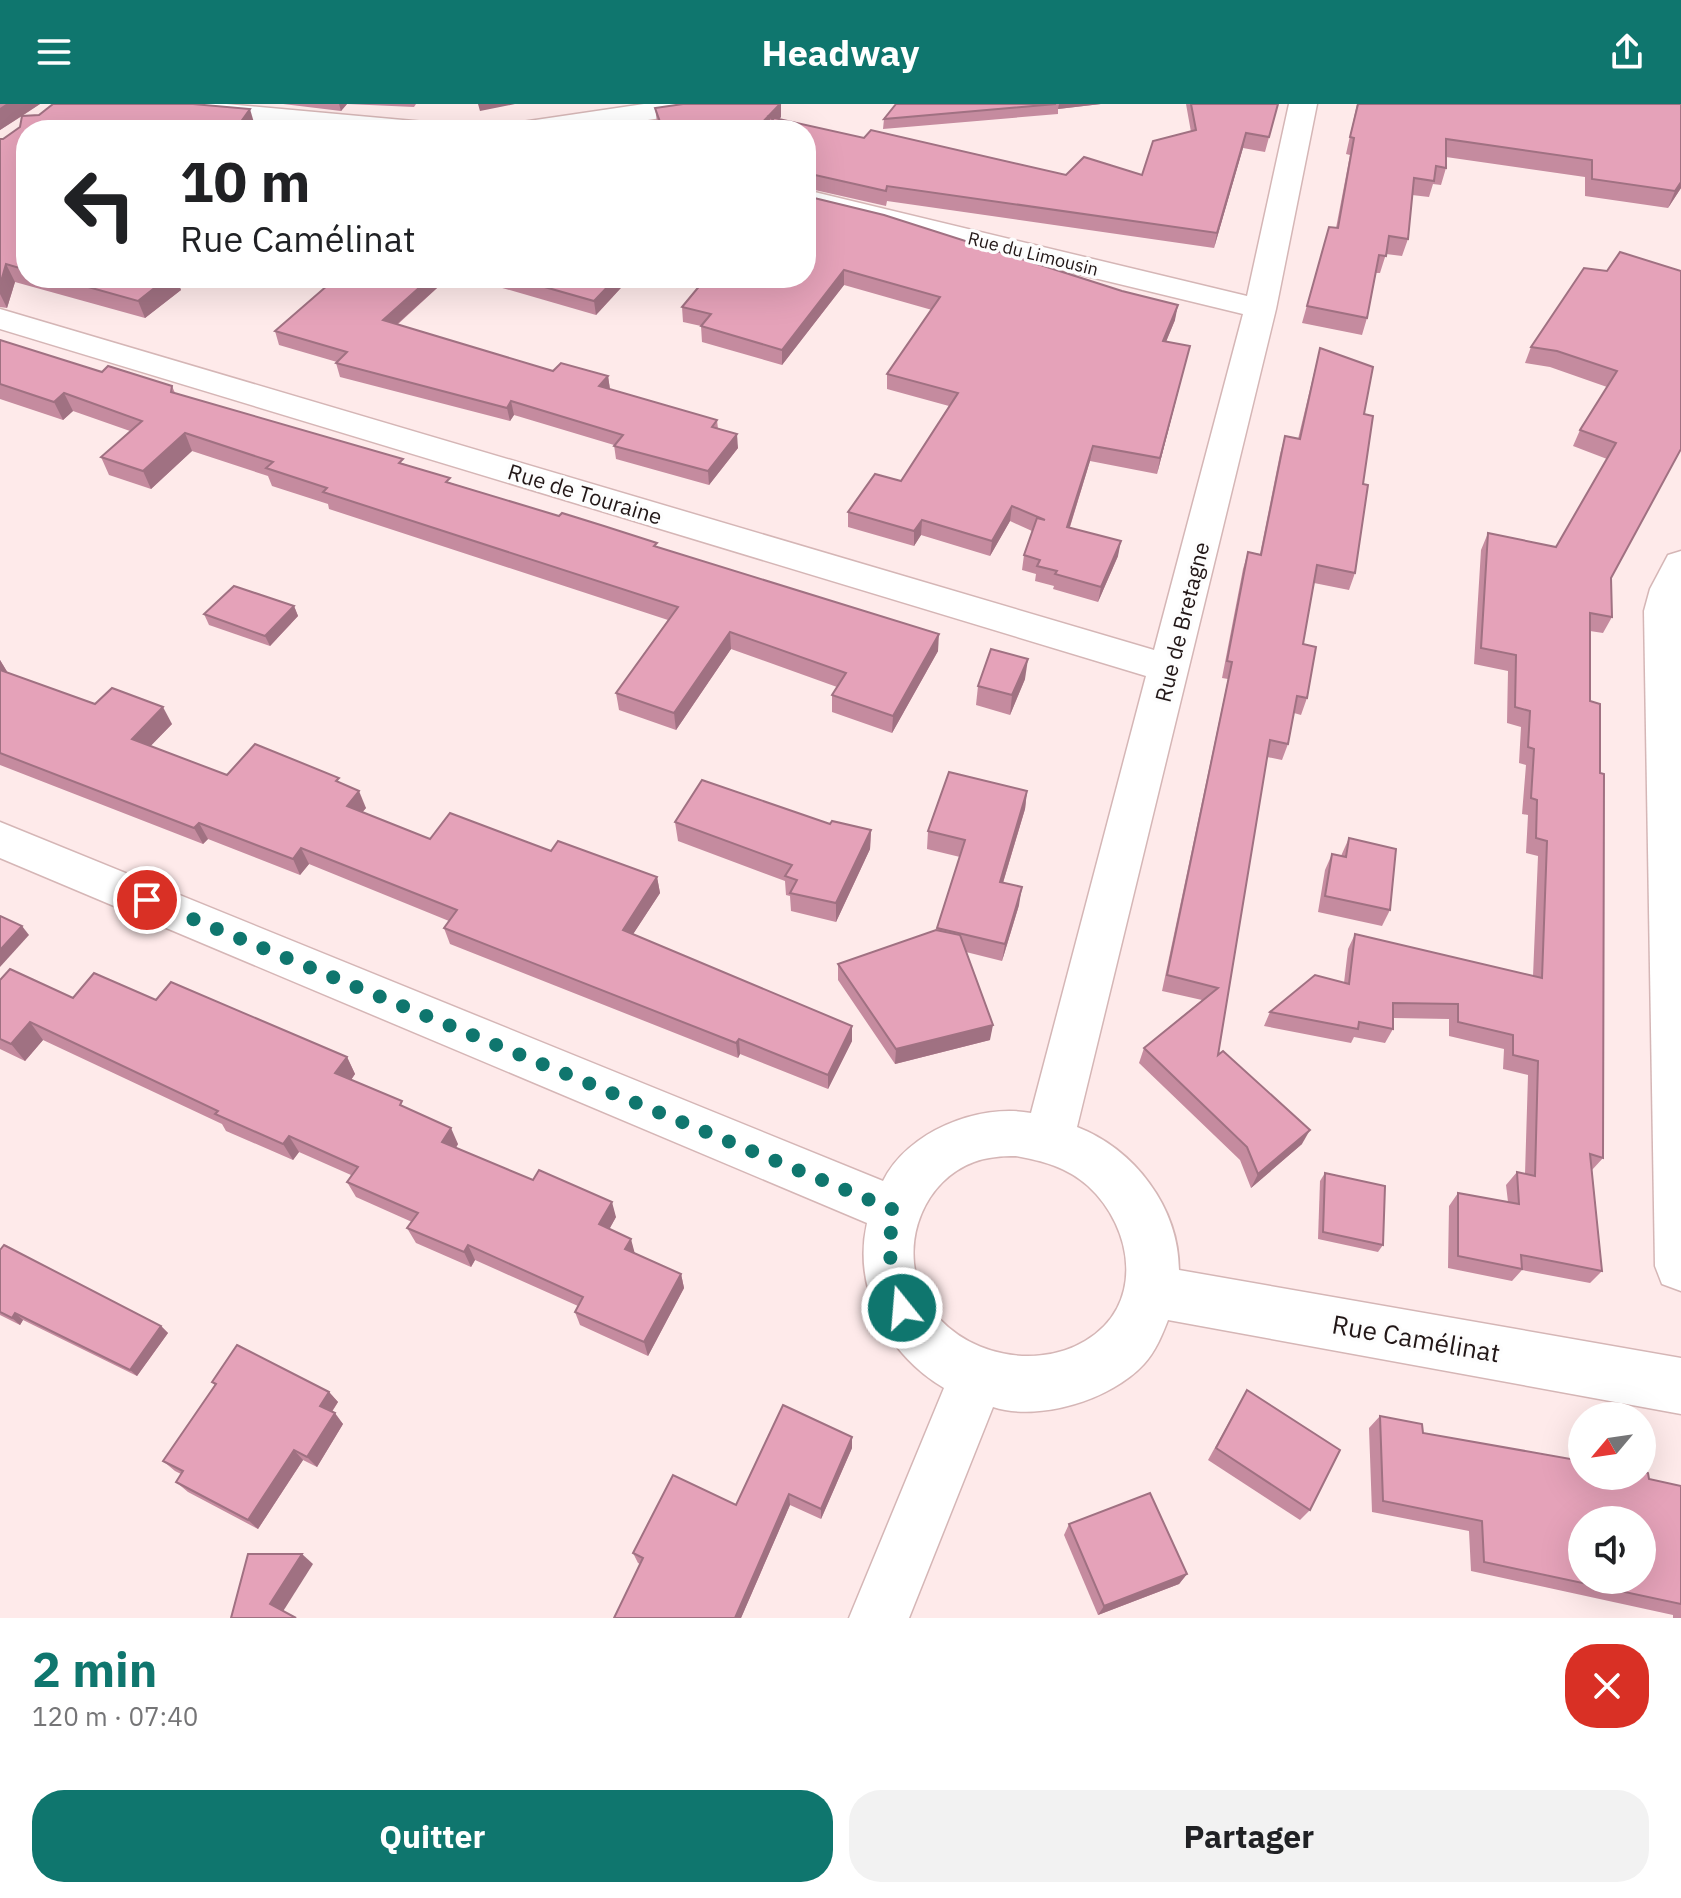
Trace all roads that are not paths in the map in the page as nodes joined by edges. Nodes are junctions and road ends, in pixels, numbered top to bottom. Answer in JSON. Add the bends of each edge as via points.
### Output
{"nodes":[{"id":1,"x":131,"y":104,"type":"edge"},
{"id":2,"x":702,"y":104,"type":"edge"},
{"id":3,"x":1303,"y":104,"type":"edge"},
{"id":4,"x":312,"y":120,"type":"edge"},
{"id":5,"x":591,"y":120,"type":"edge"},
{"id":6,"x":816,"y":201,"type":"edge"},
{"id":7,"x":1260,"y":309,"type":"junction"},
{"id":8,"x":0,"y":319,"type":"edge"},
{"id":9,"x":1681,"y":564,"type":"edge"},
{"id":10,"x":1170,"y":669,"type":"junction"},
{"id":11,"x":0,"y":839,"type":"edge"},
{"id":12,"x":1049,"y":1138,"type":"junction"},
{"id":13,"x":894,"y":1210,"type":"junction"},
{"id":14,"x":1681,"y":1266,"type":"edge"},
{"id":15,"x":1151,"y":1291,"type":"junction"},
{"id":16,"x":978,"y":1376,"type":"junction"},
{"id":17,"x":1681,"y":1386,"type":"edge"},
{"id":18,"x":879,"y":1618,"type":"edge"}],
"edges":[{"from":1,"to":4,"type":"street"},
{"from":2,"to":5,"type":"street"},
{"from":3,"to":7,"type":"street","name":"Rue de Bretagne"},
{"from":6,"to":7,"type":"street","name":"Rue du Limousin"},
{"from":7,"to":10,"type":"street","name":"Rue de Bretagne"},
{"from":8,"to":10,"type":"street","name":"Rue de Touraine"},
{"from":9,"to":14,"type":"street","via":[[1663,611]]},
{"from":10,"to":12,"type":"street","name":"Rue de Bretagne"},
{"from":11,"to":13,"type":"street"},
{"from":12,"to":13,"type":"street","via":[[994,1134],[954,1146],[927,1163]]},
{"from":12,"to":15,"type":"street","via":[[1080,1150],[1130,1195],[1146,1225],[1153,1257]]},
{"from":13,"to":16,"type":"street","via":[[888,1246],[902,1308],[947,1360]]},
{"from":15,"to":16,"type":"street","via":[[1140,1323],[1119,1351],[1090,1371],[1042,1384],[1017,1385]]},
{"from":15,"to":17,"type":"street","name":"Rue Camélinat"},
{"from":16,"to":18,"type":"street"}]}
